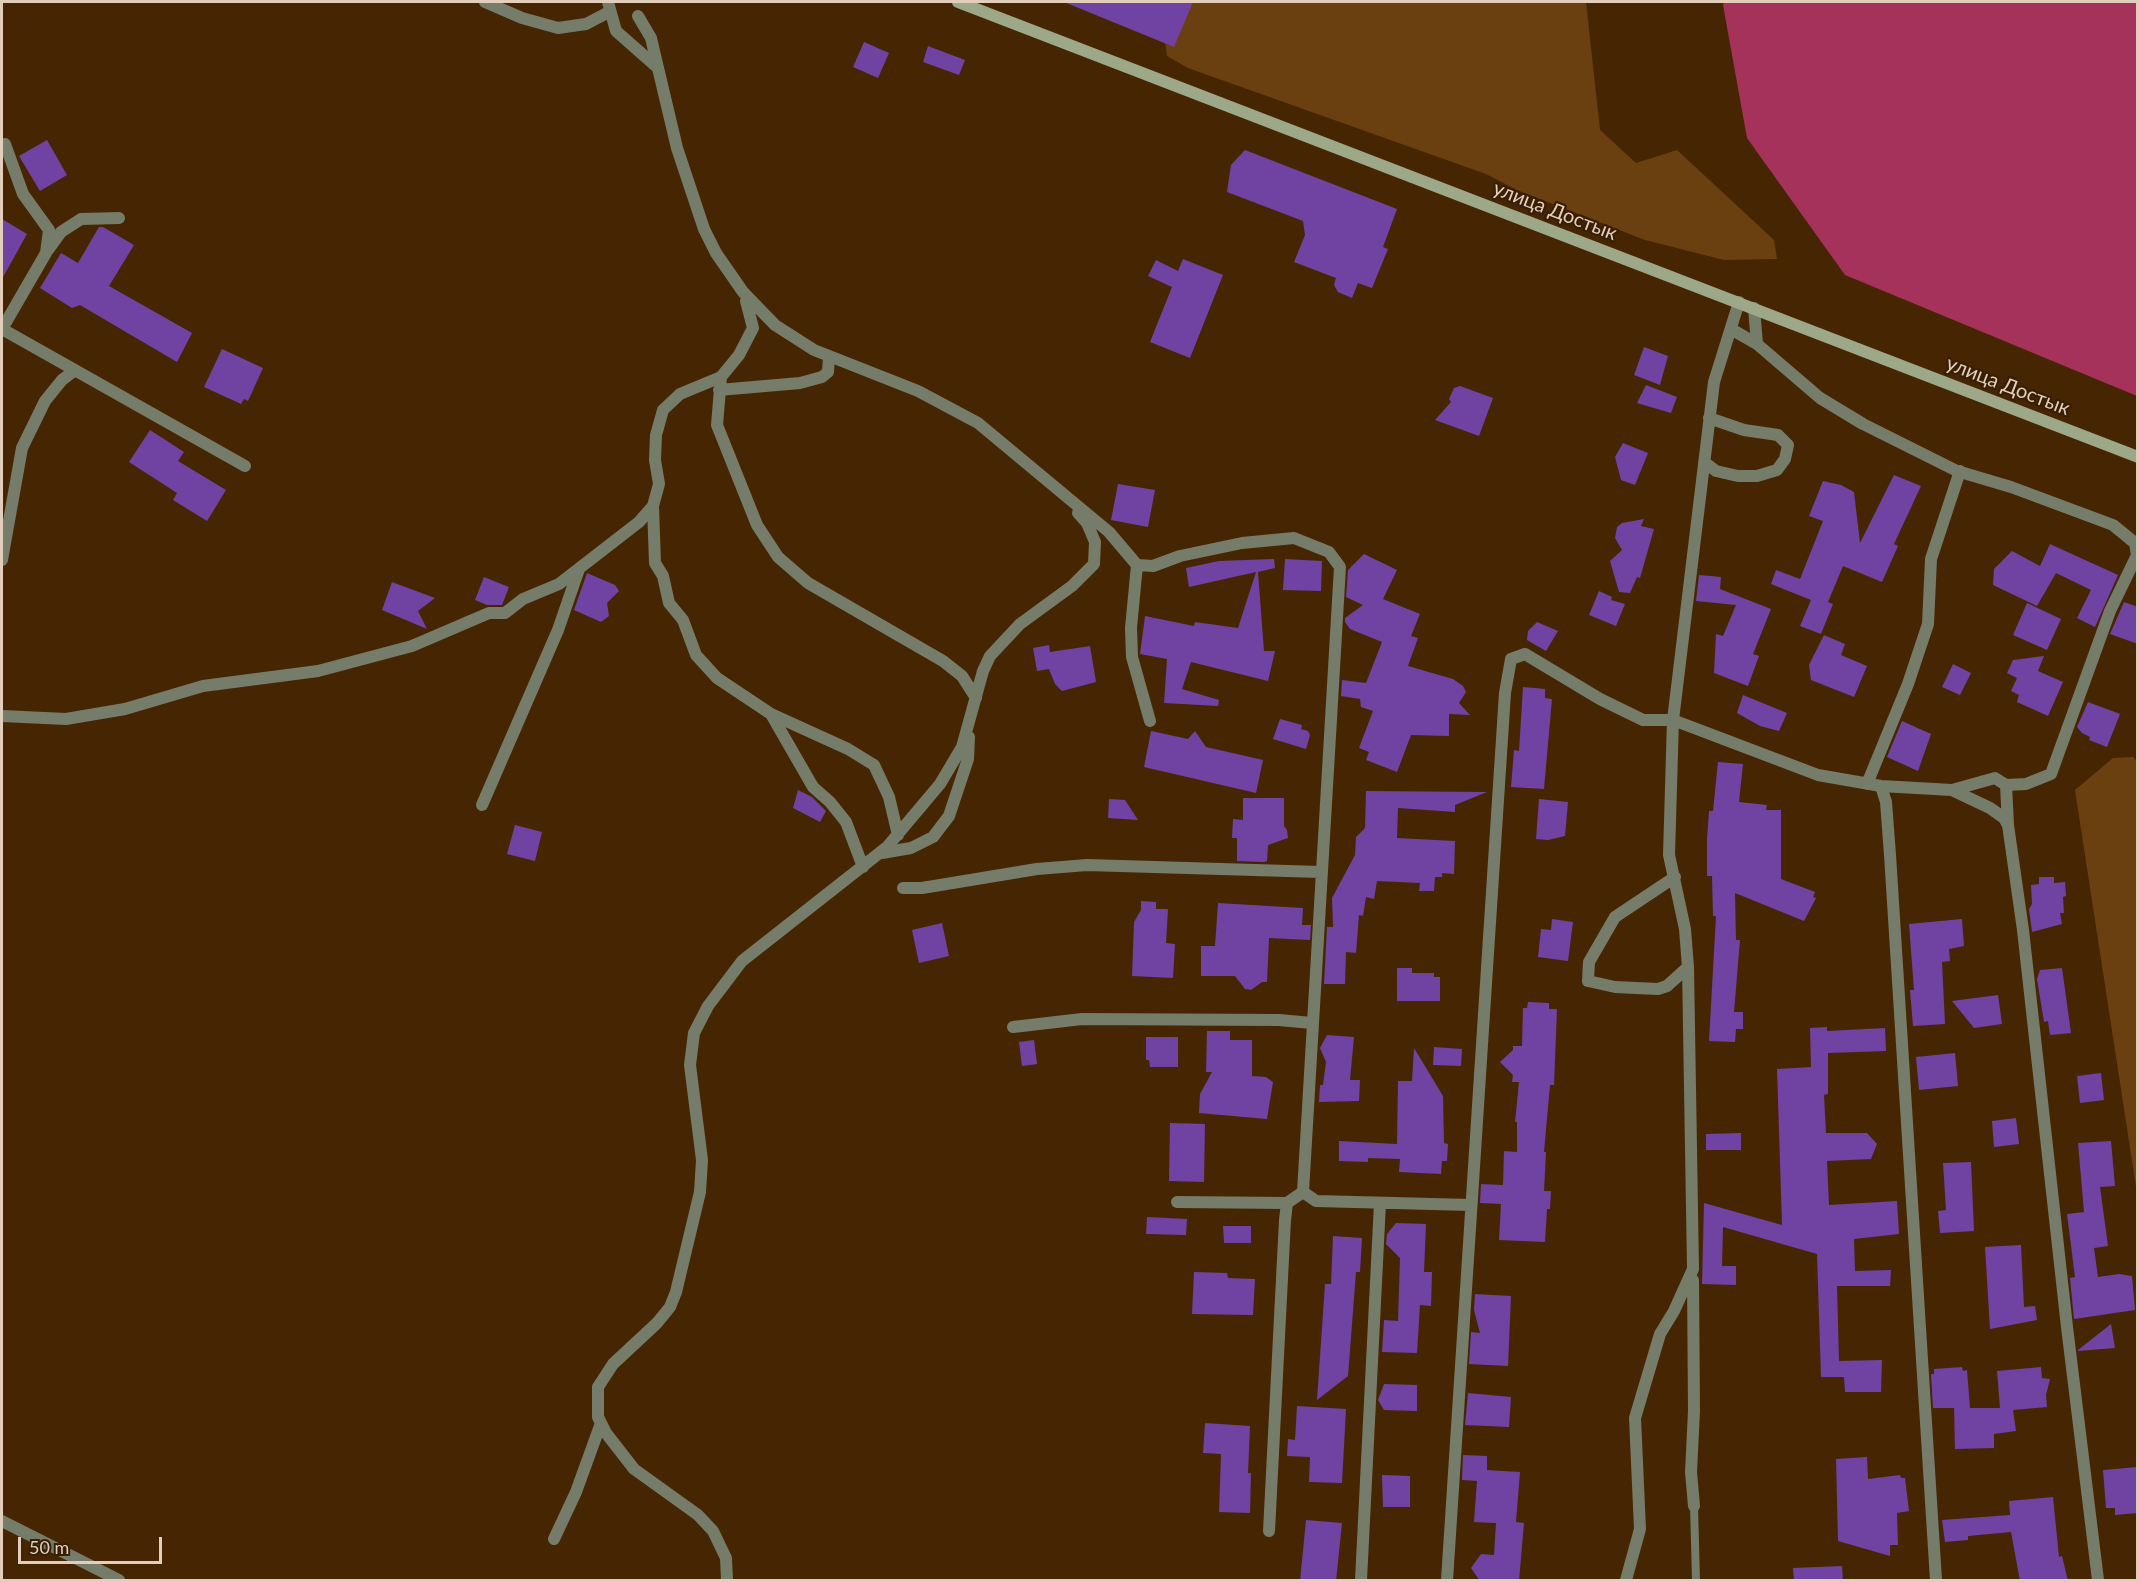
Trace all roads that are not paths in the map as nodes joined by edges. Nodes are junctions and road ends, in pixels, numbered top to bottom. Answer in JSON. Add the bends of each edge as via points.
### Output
{"nodes":[{"id":1,"x":485,"y":2,"type":"edge"},
{"id":2,"x":958,"y":2,"type":"edge"},
{"id":3,"x":608,"y":7,"type":"edge"},
{"id":4,"x":638,"y":16,"type":"dead end"},
{"id":5,"x":658,"y":68,"type":"junction"},
{"id":6,"x":5,"y":144,"type":"dead end"},
{"id":7,"x":119,"y":218,"type":"dead end"},
{"id":8,"x":81,"y":219,"type":"junction"},
{"id":9,"x":49,"y":230,"type":"junction"},
{"id":10,"x":46,"y":253,"type":"junction"},
{"id":11,"x":743,"y":292,"type":"junction"},
{"id":12,"x":1739,"y":302,"type":"junction"},
{"id":13,"x":1754,"y":308,"type":"junction"},
{"id":14,"x":2,"y":329,"type":"edge"},
{"id":15,"x":1731,"y":329,"type":"junction"},
{"id":16,"x":1757,"y":344,"type":"junction"},
{"id":17,"x":829,"y":356,"type":"junction"},
{"id":18,"x":75,"y":370,"type":"junction"},
{"id":19,"x":721,"y":377,"type":"junction"},
{"id":20,"x":719,"y":390,"type":"junction"},
{"id":21,"x":1709,"y":418,"type":"junction"},
{"id":22,"x":2138,"y":457,"type":"edge"},
{"id":23,"x":1704,"y":462,"type":"junction"},
{"id":24,"x":245,"y":466,"type":"dead end"},
{"id":25,"x":1960,"y":471,"type":"junction"},
{"id":26,"x":1060,"y":491,"type":"junction"},
{"id":27,"x":653,"y":506,"type":"junction"},
{"id":28,"x":2132,"y":535,"type":"edge"},
{"id":29,"x":1095,"y":542,"type":"junction"},
{"id":30,"x":1119,"y":545,"type":"junction"},
{"id":31,"x":2,"y":560,"type":"edge"},
{"id":32,"x":1137,"y":565,"type":"junction"},
{"id":33,"x":579,"y":569,"type":"junction"},
{"id":34,"x":976,"y":698,"type":"junction"},
{"id":35,"x":771,"y":714,"type":"junction"},
{"id":36,"x":2,"y":716,"type":"edge"},
{"id":37,"x":971,"y":718,"type":"junction"},
{"id":38,"x":1673,"y":720,"type":"junction"},
{"id":39,"x":1150,"y":722,"type":"dead end"},
{"id":40,"x":1867,"y":784,"type":"junction"},
{"id":41,"x":2006,"y":785,"type":"junction"},
{"id":42,"x":1881,"y":786,"type":"junction"},
{"id":43,"x":1952,"y":790,"type":"junction"},
{"id":44,"x":482,"y":805,"type":"dead end"},
{"id":45,"x":2008,"y":825,"type":"junction"},
{"id":46,"x":898,"y":835,"type":"junction"},
{"id":47,"x":880,"y":853,"type":"junction"},
{"id":48,"x":863,"y":867,"type":"junction"},
{"id":49,"x":1321,"y":872,"type":"junction"},
{"id":50,"x":1675,"y":877,"type":"junction"},
{"id":51,"x":903,"y":888,"type":"dead end"},
{"id":52,"x":1688,"y":968,"type":"junction"},
{"id":53,"x":1312,"y":1023,"type":"junction"},
{"id":54,"x":1013,"y":1027,"type":"dead end"},
{"id":55,"x":1303,"y":1192,"type":"junction"},
{"id":56,"x":1177,"y":1202,"type":"dead end"},
{"id":57,"x":1287,"y":1203,"type":"junction"},
{"id":58,"x":1380,"y":1203,"type":"junction"},
{"id":59,"x":1471,"y":1205,"type":"junction"},
{"id":60,"x":1693,"y":1269,"type":"junction"},
{"id":61,"x":601,"y":1423,"type":"junction"},
{"id":62,"x":1694,"y":1506,"type":"joint"},
{"id":63,"x":2,"y":1521,"type":"edge"},
{"id":64,"x":1269,"y":1531,"type":"dead end"},
{"id":65,"x":555,"y":1539,"type":"dead end"},
{"id":66,"x":119,"y":1581,"type":"edge"},
{"id":67,"x":727,"y":1581,"type":"edge"},
{"id":68,"x":1361,"y":1581,"type":"edge"},
{"id":69,"x":1447,"y":1581,"type":"edge"},
{"id":70,"x":1626,"y":1581,"type":"edge"},
{"id":71,"x":1696,"y":1581,"type":"edge"},
{"id":72,"x":1936,"y":1581,"type":"edge"},
{"id":73,"x":2098,"y":1581,"type":"edge"}],
"edges":[{"from":1,"to":3,"type":"street","via":[[558,28],[586,24]]},
{"from":2,"to":12,"type":"main road","name":"улица Достык"},
{"from":3,"to":5,"type":"street","via":[[616,31]]},
{"from":4,"to":5,"type":"street","via":[[651,38]]},
{"from":5,"to":11,"type":"street","via":[[693,202],[716,253]]},
{"from":6,"to":9,"type":"street","via":[[23,194]]},
{"from":7,"to":8,"type":"street"},
{"from":8,"to":9,"type":"street"},
{"from":8,"to":10,"type":"street","via":[[61,232]]},
{"from":9,"to":10,"type":"street"},
{"from":10,"to":14,"type":"street"},
{"from":11,"to":17,"type":"street","via":[[792,338]]},
{"from":11,"to":19,"type":"street","via":[[753,328],[739,355]]},
{"from":12,"to":13,"type":"main road","name":"улица Достык"},
{"from":12,"to":15,"type":"street"},
{"from":13,"to":16,"type":"street"},
{"from":13,"to":22,"type":"main road","name":"улица Достык"},
{"from":14,"to":18,"type":"street"},
{"from":15,"to":16,"type":"street"},
{"from":15,"to":21,"type":"street","via":[[1714,382]]},
{"from":16,"to":25,"type":"street","via":[[1820,398],[1863,424]]},
{"from":17,"to":20,"type":"street","via":[[828,372],[822,377],[800,383]]},
{"from":17,"to":26,"type":"street","via":[[918,392],[978,423]]},
{"from":18,"to":24,"type":"street"},
{"from":18,"to":31,"type":"street","via":[[45,401],[22,448]]},
{"from":19,"to":20,"type":"street"},
{"from":19,"to":27,"type":"street","via":[[680,393],[663,410],[656,435],[659,484]]},
{"from":20,"to":34,"type":"street","via":[[717,425],[757,525],[778,557],[808,583],[943,661],[962,676]]},
{"from":21,"to":23,"type":"street"},
{"from":21,"to":23,"type":"street","via":[[1744,430],[1778,435],[1788,445],[1777,470],[1757,476],[1716,471]]},
{"from":23,"to":38,"type":"street"},
{"from":25,"to":28,"type":"street"},
{"from":25,"to":40,"type":"street","via":[[1931,559],[1928,624]]},
{"from":26,"to":29,"type":"street","via":[[1087,523]]},
{"from":26,"to":30,"type":"street"},
{"from":27,"to":33,"type":"street","via":[[639,522]]},
{"from":27,"to":35,"type":"street","via":[[655,563],[663,576],[669,603],[683,620],[696,655],[717,678]]},
{"from":28,"to":41,"type":"street","via":[[2137,555],[2110,611],[2051,774],[2026,784]]},
{"from":29,"to":30,"type":"street"},
{"from":29,"to":34,"type":"street","via":[[1094,564],[1087,573],[1020,624],[990,656]]},
{"from":30,"to":32,"type":"street"},
{"from":32,"to":39,"type":"street","via":[[1132,657]]},
{"from":32,"to":49,"type":"street","via":[[1153,566],[1242,543],[1294,538],[1336,558],[1340,567]]},
{"from":33,"to":36,"type":"street","via":[[504,613],[489,614],[412,646],[318,671],[203,686],[124,709],[66,719]]},
{"from":33,"to":44,"type":"street","via":[[558,630]]},
{"from":34,"to":37,"type":"street"},
{"from":35,"to":46,"type":"street","via":[[874,765],[889,797]]},
{"from":35,"to":48,"type":"street","via":[[813,787],[846,822]]},
{"from":37,"to":46,"type":"street","via":[[962,747],[940,784]]},
{"from":37,"to":47,"type":"street","via":[[968,759],[949,816],[933,837],[910,849]]},
{"from":38,"to":40,"type":"street","via":[[1818,775]]},
{"from":38,"to":50,"type":"street","via":[[1670,855]]},
{"from":38,"to":59,"type":"street","via":[[1643,720],[1525,654],[1511,658],[1505,693]]},
{"from":40,"to":42,"type":"street"},
{"from":41,"to":43,"type":"street","via":[[1995,778]]},
{"from":41,"to":45,"type":"street"},
{"from":42,"to":43,"type":"street"},
{"from":42,"to":72,"type":"street","via":[[1890,855]]},
{"from":43,"to":45,"type":"street","via":[[1990,808]]},
{"from":45,"to":73,"type":"street"},
{"from":46,"to":47,"type":"street"},
{"from":47,"to":48,"type":"street"},
{"from":48,"to":61,"type":"street","via":[[742,961],[708,1006],[694,1033],[690,1065],[702,1160],[676,1292],[657,1323],[613,1364],[598,1387]]},
{"from":49,"to":51,"type":"street","via":[[1087,865]]},
{"from":49,"to":53,"type":"street"},
{"from":50,"to":52,"type":"street"},
{"from":50,"to":52,"type":"street","via":[[1615,917],[1589,962],[1588,981],[1616,987],[1658,988],[1667,986]]},
{"from":52,"to":60,"type":"street"},
{"from":53,"to":54,"type":"street","via":[[1082,1019]]},
{"from":53,"to":55,"type":"street"},
{"from":55,"to":57,"type":"street"},
{"from":55,"to":58,"type":"street","via":[[1316,1201]]},
{"from":56,"to":57,"type":"street"},
{"from":57,"to":64,"type":"street"},
{"from":58,"to":59,"type":"street"},
{"from":58,"to":68,"type":"street"},
{"from":59,"to":69,"type":"street"},
{"from":60,"to":62,"type":"street"},
{"from":60,"to":70,"type":"street","via":[[1660,1334],[1635,1418],[1640,1529]]},
{"from":61,"to":65,"type":"street"},
{"from":61,"to":67,"type":"street","via":[[634,1469],[698,1515],[713,1531],[726,1558]]},
{"from":62,"to":71,"type":"lane"},
{"from":63,"to":66,"type":"street"}]}
